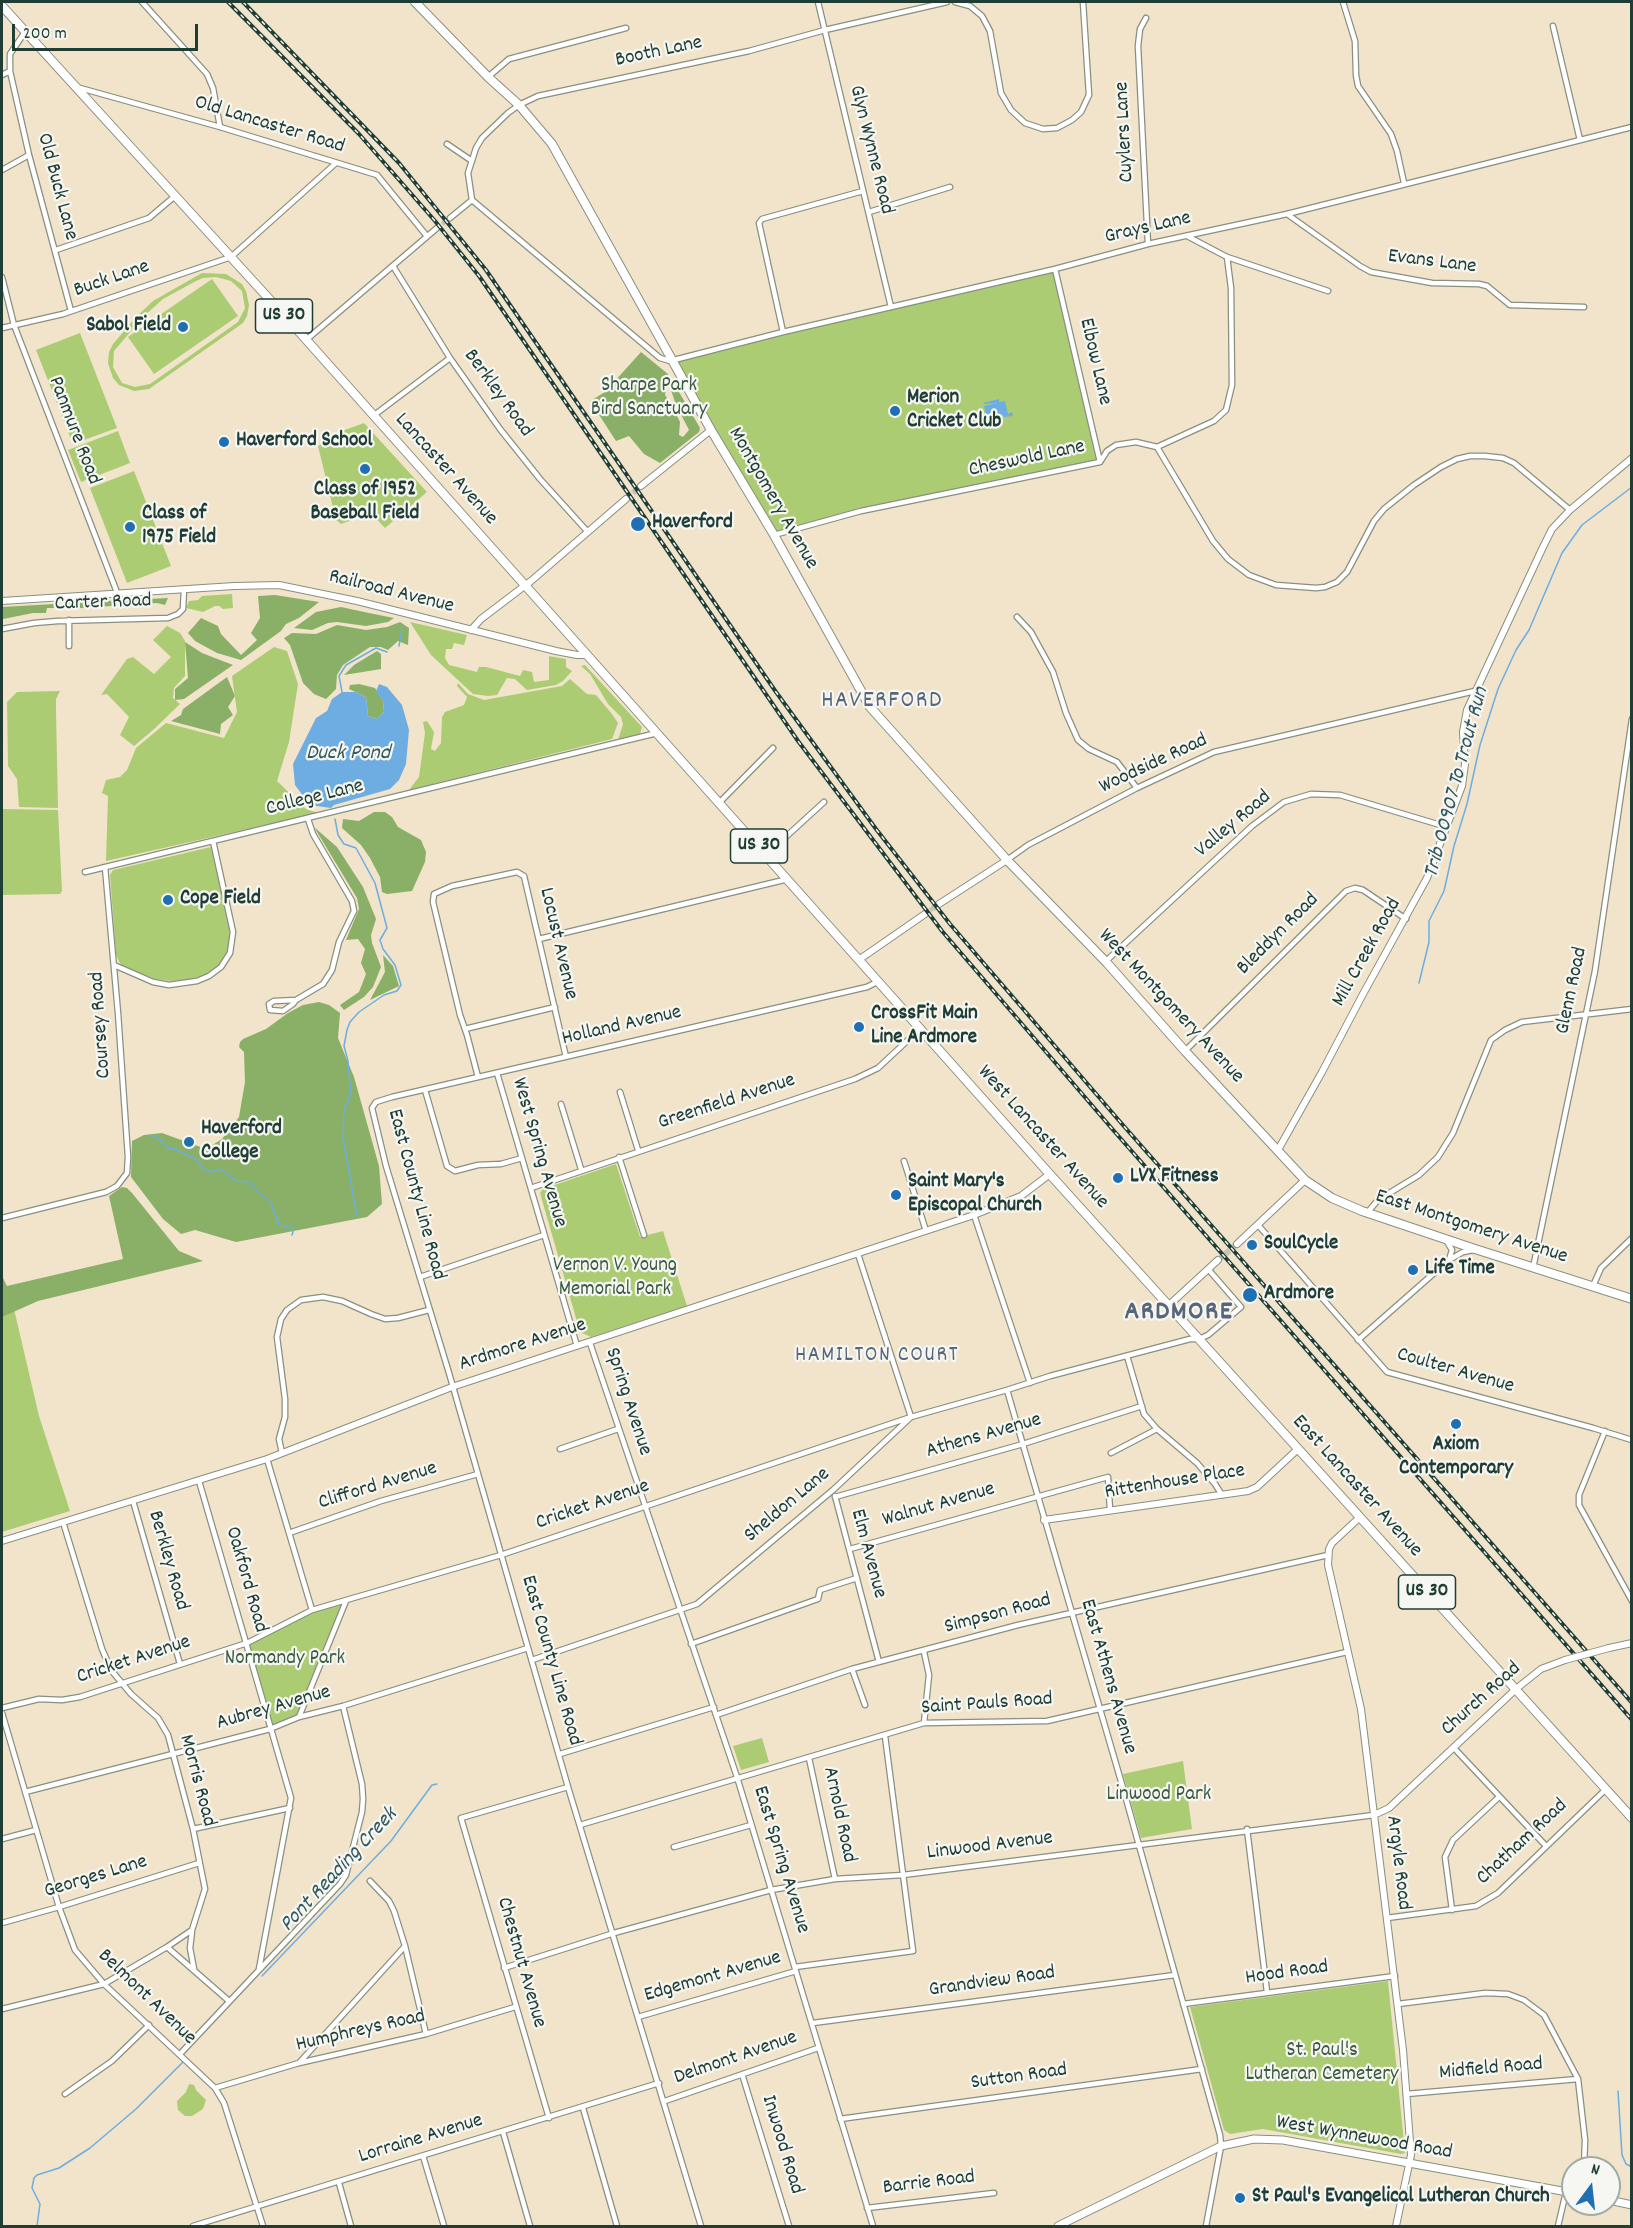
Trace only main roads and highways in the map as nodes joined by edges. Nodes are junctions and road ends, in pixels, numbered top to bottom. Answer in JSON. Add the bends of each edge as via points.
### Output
{"nodes":[{"id":1,"x":415,"y":2,"type":"edge"},
{"id":2,"x":2,"y":6,"type":"edge"},
{"id":3,"x":1007,"y":860,"type":"joint"},
{"id":4,"x":860,"y":959,"type":"joint"},
{"id":5,"x":1305,"y":1180,"type":"joint"},
{"id":6,"x":1632,"y":1299,"type":"edge"},
{"id":7,"x":1199,"y":1340,"type":"joint"},
{"id":8,"x":1632,"y":1818,"type":"edge"},
{"id":9,"x":1561,"y":2192,"type":"edge"},
{"id":10,"x":1058,"y":2226,"type":"edge"}],
"edges":[{"from":1,"to":3,"type":"main road","name":"Montgomery Avenue","via":[[519,105],[552,144],[870,707]]},
{"from":2,"to":4,"type":"highway","name":"Lancaster Avenue","number":"US 30"},
{"from":3,"to":5,"type":"main road","name":"West Montgomery Avenue"},
{"from":4,"to":7,"type":"highway","name":"West Lancaster Avenue","number":"US 30"},
{"from":5,"to":6,"type":"main road","name":"East Montgomery Avenue","via":[[1332,1198],[1367,1213]]},
{"from":7,"to":8,"type":"highway","name":"East Lancaster Avenue","number":"US 30"},
{"from":9,"to":10,"type":"main road","name":"West Wynnewood Road","via":[[1265,2138],[1221,2146]]}]}
